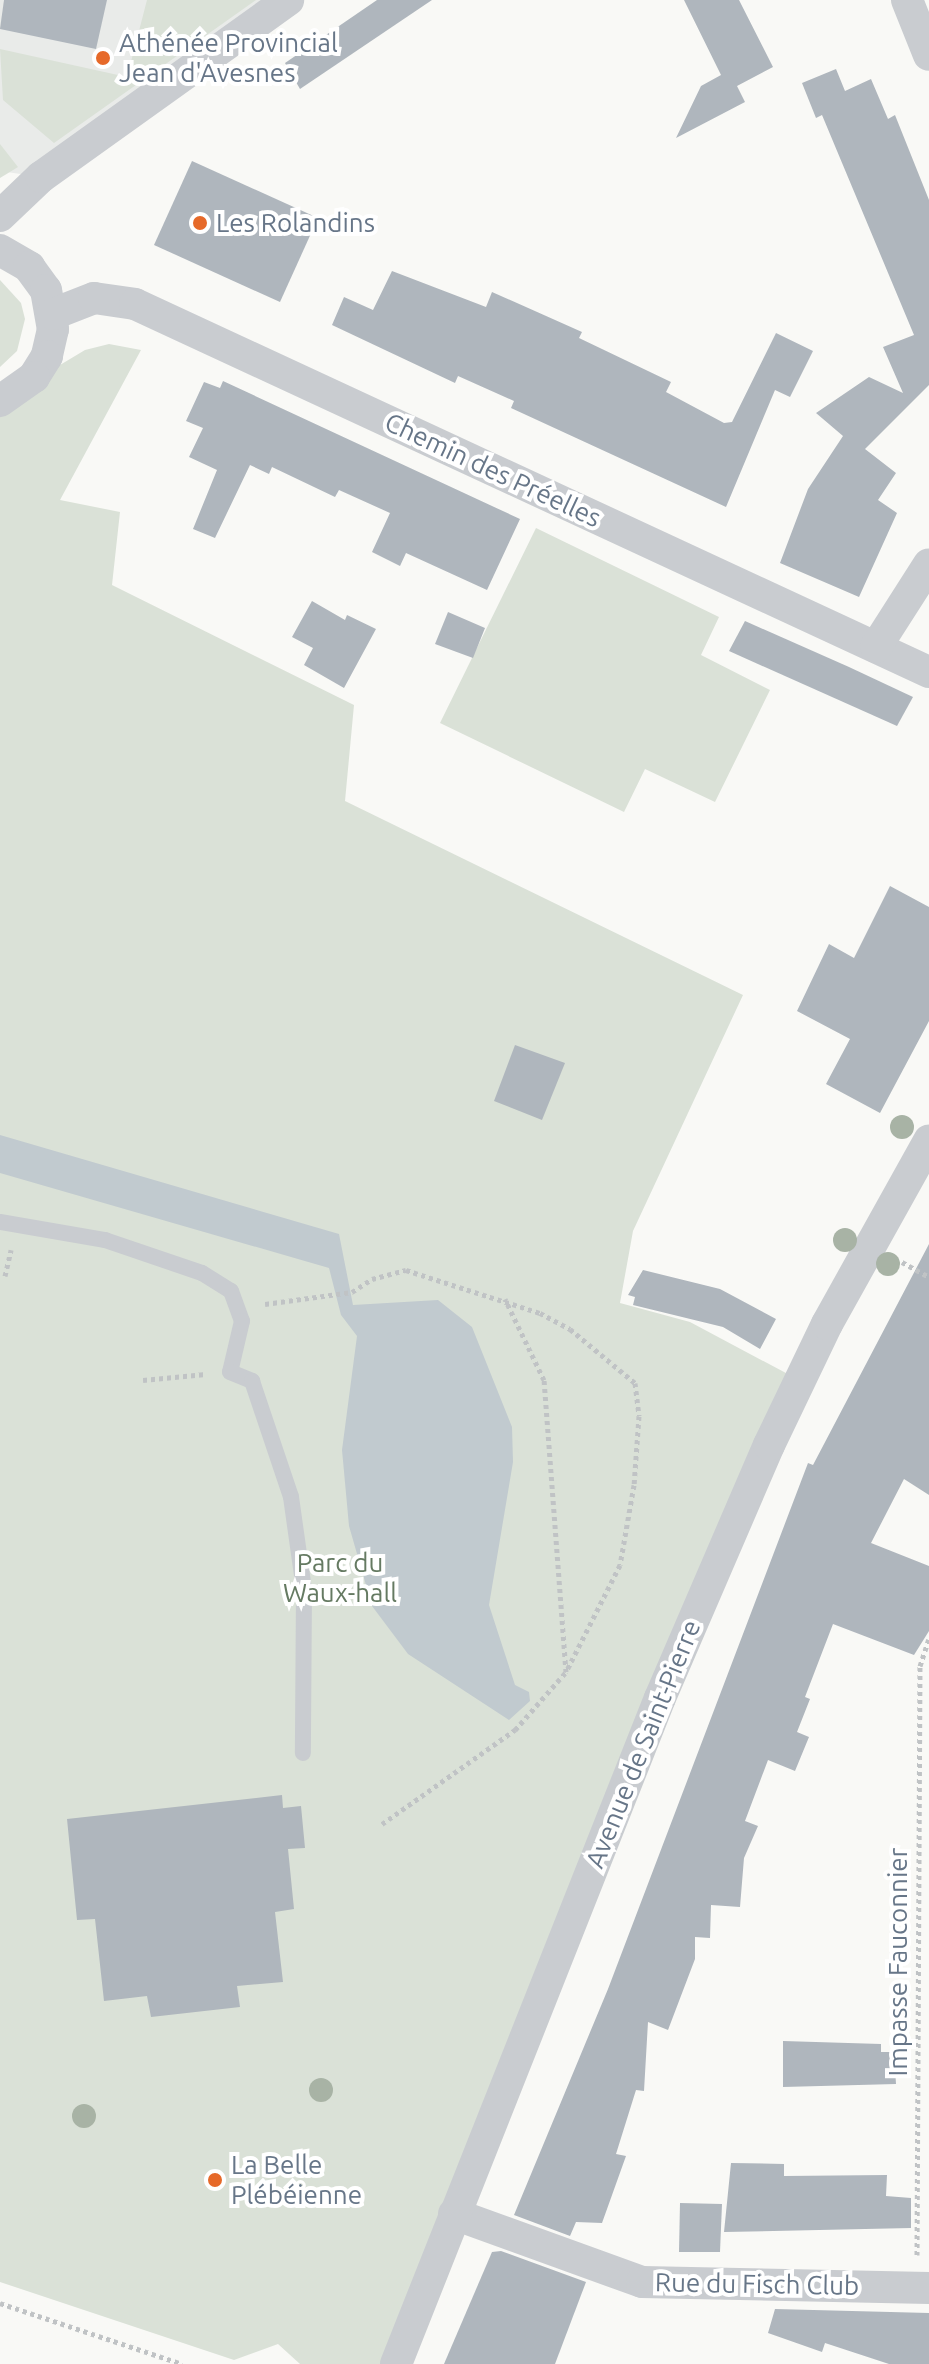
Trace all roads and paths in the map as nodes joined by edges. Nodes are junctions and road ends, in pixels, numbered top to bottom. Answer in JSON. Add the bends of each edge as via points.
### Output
{"nodes":[{"id":1,"x":288,"y":0,"type":"edge"},
{"id":2,"x":907,"y":0,"type":"edge"},
{"id":3,"x":929,"y":55,"type":"edge"},
{"id":4,"x":0,"y":216,"type":"edge"},
{"id":5,"x":0,"y":250,"type":"edge"},
{"id":6,"x":53,"y":314,"type":"junction"},
{"id":7,"x":0,"y":401,"type":"edge"},
{"id":8,"x":929,"y":564,"type":"edge"},
{"id":9,"x":876,"y":647,"type":"junction"},
{"id":10,"x":929,"y":672,"type":"edge"},
{"id":11,"x":929,"y":1141,"type":"edge"},
{"id":12,"x":0,"y":1222,"type":"edge"},
{"id":13,"x":505,"y":1299,"type":"junction"},
{"id":14,"x":290,"y":1303,"type":"dead end"},
{"id":15,"x":230,"y":1372,"type":"junction"},
{"id":16,"x":143,"y":1380,"type":"dead end"},
{"id":17,"x":929,"y":1639,"type":"edge"},
{"id":18,"x":566,"y":1672,"type":"junction"},
{"id":19,"x":303,"y":1753,"type":"dead end"},
{"id":20,"x":382,"y":1824,"type":"dead end"},
{"id":21,"x":454,"y":2214,"type":"junction"},
{"id":22,"x":923,"y":2288,"type":"edge"},
{"id":23,"x":0,"y":2303,"type":"edge"},
{"id":24,"x":182,"y":2364,"type":"edge"},
{"id":25,"x":396,"y":2364,"type":"edge"}],
"edges":[{"from":1,"to":4,"type":"street","via":[[41,177]]},
{"from":2,"to":3,"type":"street"},
{"from":5,"to":6,"type":"street","via":[[29,267],[46,290]]},
{"from":6,"to":7,"type":"street","via":[[47,356],[25,387]]},
{"from":6,"to":9,"type":"street","name":"Chemin des Préelles","via":[[94,298],[135,304]]},
{"from":8,"to":9,"type":"street"},
{"from":9,"to":10,"type":"street","name":"Chemin des Préelles"},
{"from":11,"to":21,"type":"street","name":"Avenue de Saint-Pierre","via":[[827,1324],[769,1445],[660,1698]]},
{"from":12,"to":15,"type":"lane","via":[[105,1240],[202,1273],[231,1291],[242,1321]]},
{"from":13,"to":14,"type":"path","via":[[406,1270],[372,1279],[352,1292]]},
{"from":13,"to":18,"type":"path","via":[[544,1380]]},
{"from":13,"to":18,"type":"path","via":[[570,1329],[635,1383],[639,1416],[634,1485],[620,1565]]},
{"from":15,"to":16,"type":"path"},
{"from":15,"to":19,"type":"lane","via":[[252,1381],[291,1497],[304,1590]]},
{"from":17,"to":22,"type":"path","name":"Impasse Fauconnier","via":[[920,1666]]},
{"from":18,"to":20,"type":"path","via":[[515,1730]]},
{"from":21,"to":22,"type":"street","name":"Rue du Fisch Club","via":[[642,2282]]},
{"from":21,"to":25,"type":"street","name":"Avenue de Saint-Pierre"},
{"from":23,"to":24,"type":"path"}]}
